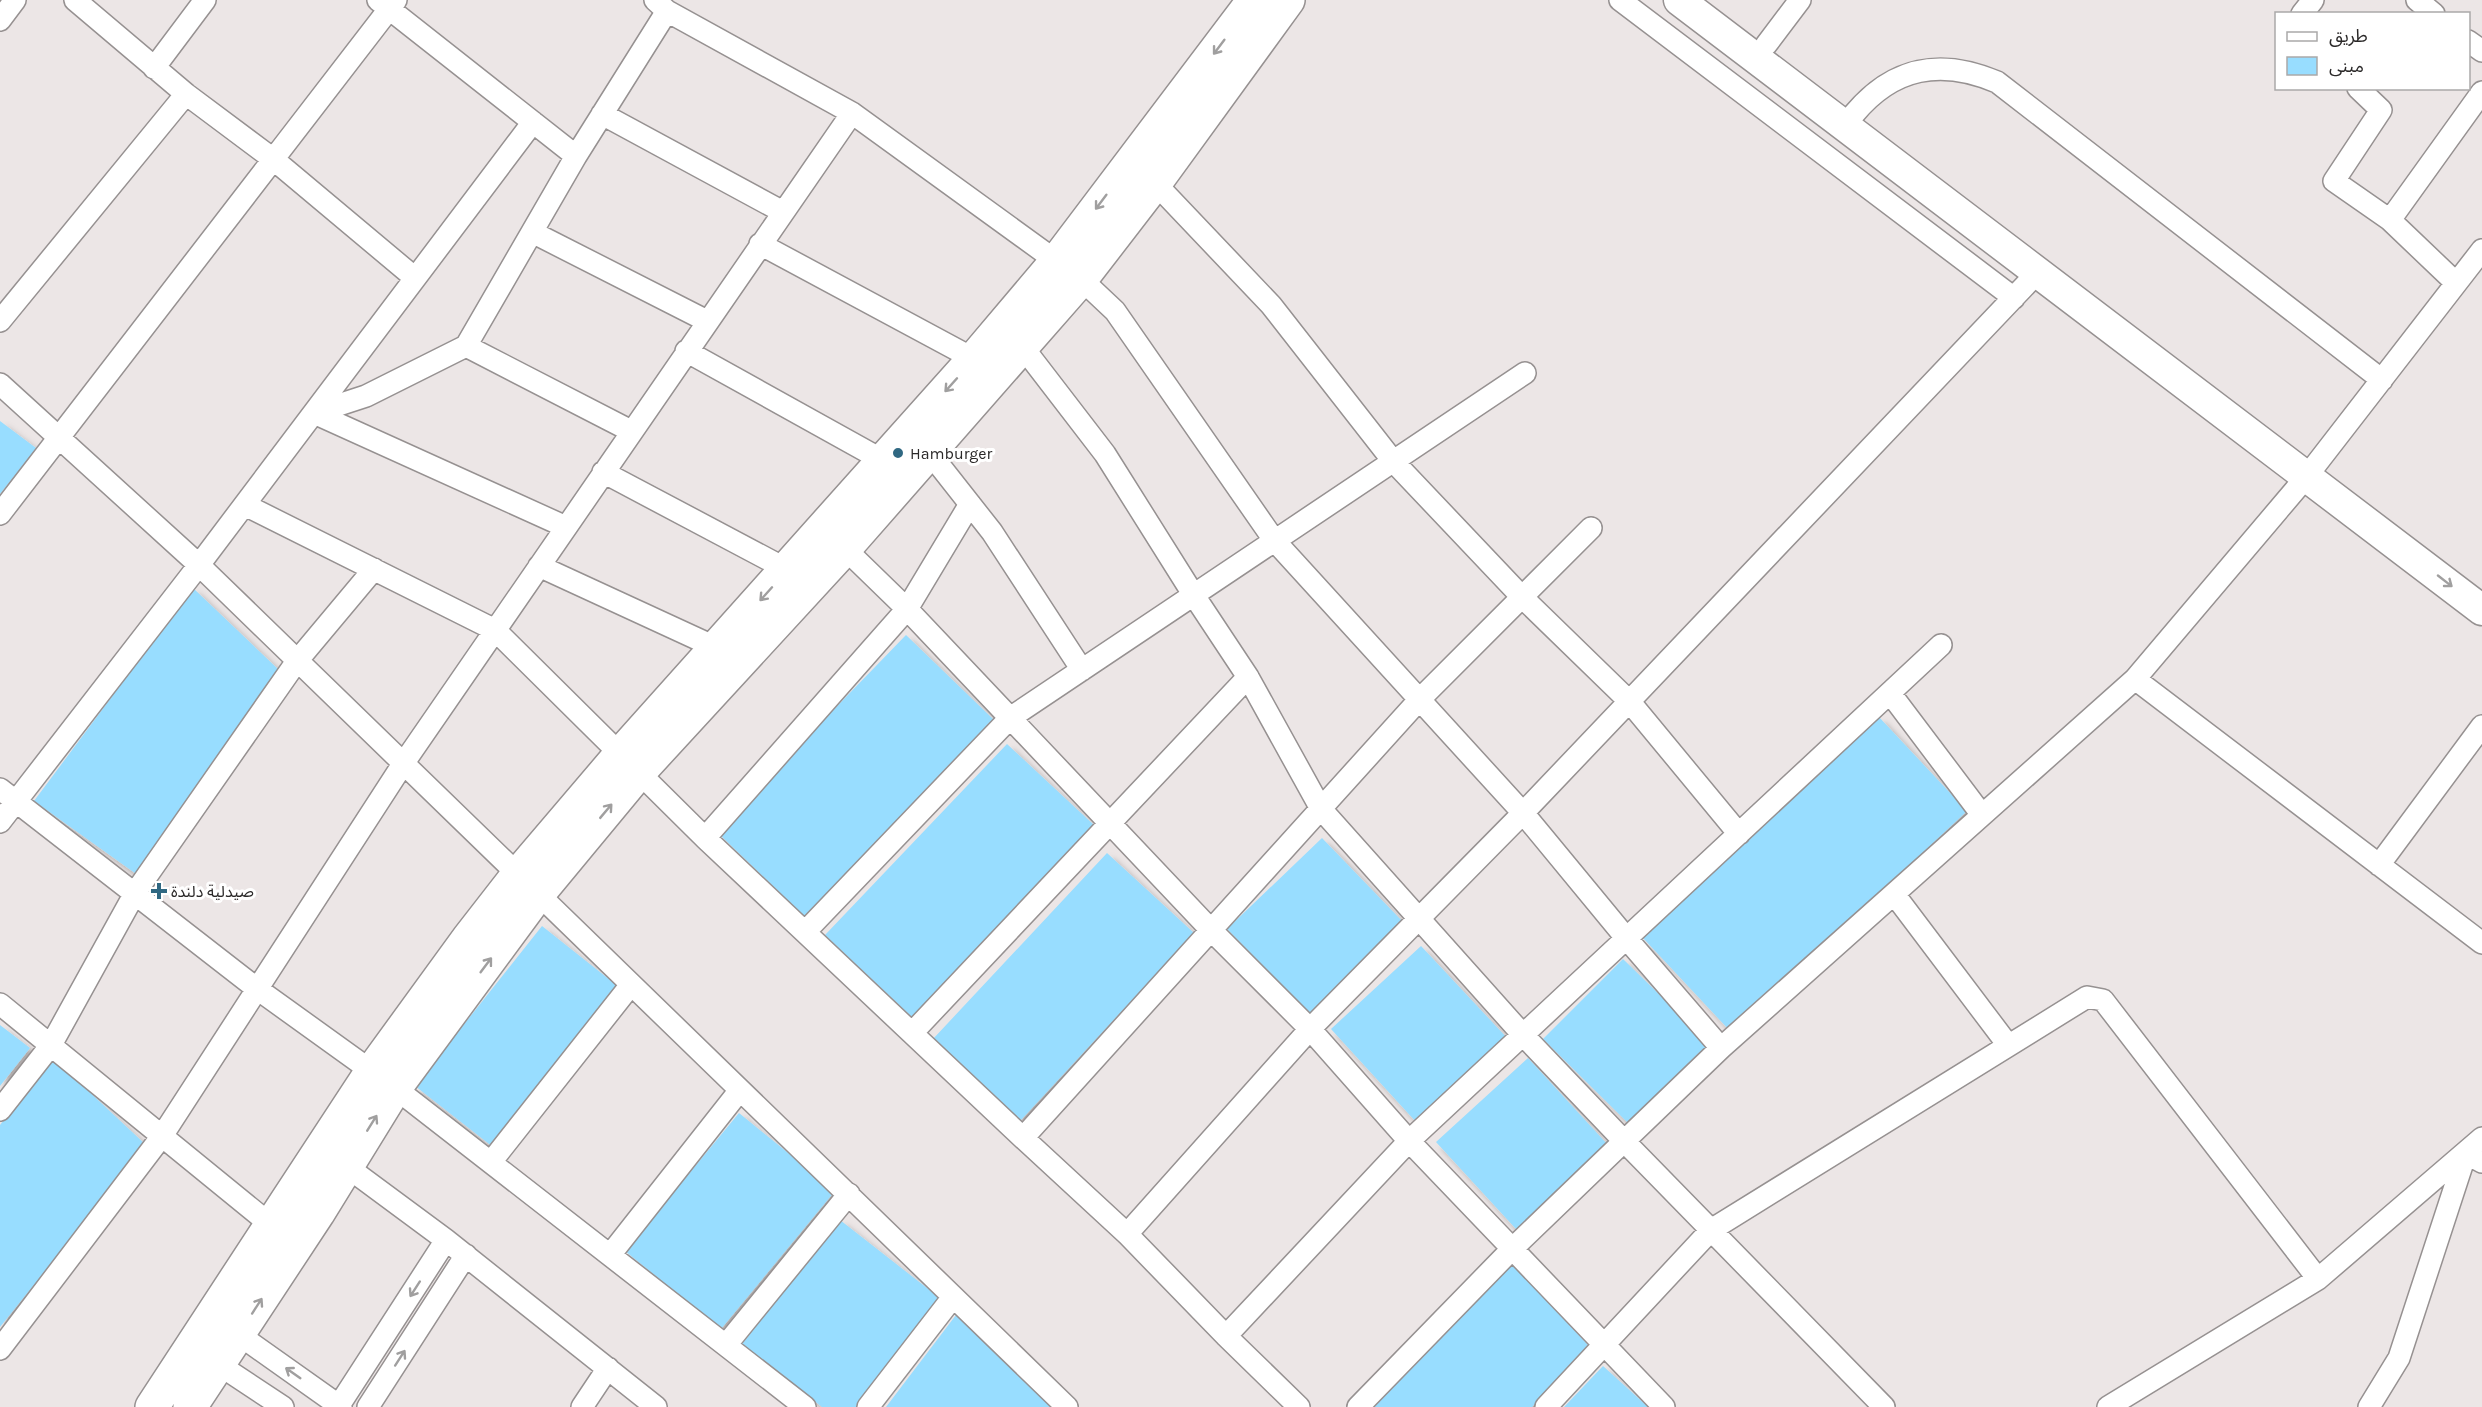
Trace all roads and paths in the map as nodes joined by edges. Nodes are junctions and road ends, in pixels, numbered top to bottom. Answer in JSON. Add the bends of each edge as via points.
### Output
{"nodes":[{"id":1,"x":15,"y":0,"type":"edge"},
{"id":2,"x":75,"y":0,"type":"edge"},
{"id":3,"x":205,"y":0,"type":"edge"},
{"id":4,"x":1254,"y":0,"type":"edge"},
{"id":5,"x":1288,"y":0,"type":"edge"},
{"id":6,"x":1620,"y":0,"type":"edge"},
{"id":7,"x":1679,"y":0,"type":"edge"},
{"id":8,"x":1706,"y":0,"type":"edge"},
{"id":9,"x":1800,"y":0,"type":"edge"},
{"id":10,"x":2313,"y":0,"type":"edge"},
{"id":11,"x":2417,"y":0,"type":"edge"},
{"id":12,"x":388,"y":3,"type":"edge"},
{"id":13,"x":661,"y":5,"type":"edge"},
{"id":14,"x":2304,"y":12,"type":"edge"},
{"id":15,"x":2432,"y":12,"type":"edge"},
{"id":16,"x":0,"y":20,"type":"edge"},
{"id":17,"x":2470,"y":41,"type":"edge"},
{"id":18,"x":1766,"y":45,"type":"junction"},
{"id":19,"x":2482,"y":51,"type":"edge"},
{"id":20,"x":154,"y":68,"type":"junction"},
{"id":21,"x":2360,"y":90,"type":"edge"},
{"id":22,"x":2482,"y":92,"type":"edge"},
{"id":23,"x":186,"y":94,"type":"junction"},
{"id":24,"x":852,"y":112,"type":"junction"},
{"id":25,"x":602,"y":114,"type":"junction"},
{"id":26,"x":1854,"y":114,"type":"junction"},
{"id":27,"x":533,"y":122,"type":"junction"},
{"id":28,"x":576,"y":156,"type":"junction"},
{"id":29,"x":273,"y":159,"type":"junction"},
{"id":30,"x":1155,"y":183,"type":"junction"},
{"id":31,"x":783,"y":212,"type":"junction"},
{"id":32,"x":2390,"y":220,"type":"junction"},
{"id":33,"x":532,"y":232,"type":"junction"},
{"id":34,"x":760,"y":244,"type":"junction"},
{"id":35,"x":2482,"y":250,"type":"edge"},
{"id":36,"x":1069,"y":270,"type":"junction"},
{"id":37,"x":2038,"y":272,"type":"junction"},
{"id":38,"x":415,"y":278,"type":"junction"},
{"id":39,"x":2456,"y":283,"type":"junction"},
{"id":40,"x":2014,"y":298,"type":"junction"},
{"id":41,"x":0,"y":321,"type":"edge"},
{"id":42,"x":707,"y":321,"type":"junction"},
{"id":43,"x":466,"y":346,"type":"junction"},
{"id":44,"x":1022,"y":346,"type":"junction"},
{"id":45,"x":686,"y":351,"type":"junction"},
{"id":46,"x":974,"y":359,"type":"junction"},
{"id":47,"x":1525,"y":373,"type":"dead end"},
{"id":48,"x":2382,"y":380,"type":"junction"},
{"id":49,"x":0,"y":384,"type":"edge"},
{"id":50,"x":314,"y":413,"type":"junction"},
{"id":51,"x":631,"y":431,"type":"junction"},
{"id":52,"x":58,"y":437,"type":"junction"},
{"id":53,"x":929,"y":452,"type":"junction"},
{"id":54,"x":884,"y":461,"type":"junction"},
{"id":55,"x":1393,"y":461,"type":"junction"},
{"id":56,"x":2312,"y":469,"type":"junction"},
{"id":57,"x":603,"y":472,"type":"junction"},
{"id":58,"x":970,"y":504,"type":"junction"},
{"id":59,"x":245,"y":505,"type":"junction"},
{"id":60,"x":0,"y":514,"type":"edge"},
{"id":61,"x":566,"y":527,"type":"junction"},
{"id":62,"x":1591,"y":528,"type":"dead end"},
{"id":63,"x":834,"y":538,"type":"junction"},
{"id":64,"x":1274,"y":540,"type":"junction"},
{"id":65,"x":199,"y":565,"type":"junction"},
{"id":66,"x":539,"y":566,"type":"junction"},
{"id":67,"x":374,"y":569,"type":"junction"},
{"id":68,"x":788,"y":570,"type":"junction"},
{"id":69,"x":2482,"y":585,"type":"edge"},
{"id":70,"x":1193,"y":594,"type":"junction"},
{"id":71,"x":1522,"y":597,"type":"junction"},
{"id":72,"x":907,"y":609,"type":"junction"},
{"id":73,"x":2482,"y":610,"type":"edge"},
{"id":74,"x":495,"y":630,"type":"junction"},
{"id":75,"x":1941,"y":645,"type":"dead end"},
{"id":76,"x":717,"y":648,"type":"junction"},
{"id":77,"x":297,"y":661,"type":"junction"},
{"id":78,"x":1082,"y":670,"type":"junction"},
{"id":79,"x":1248,"y":676,"type":"junction"},
{"id":80,"x":2134,"y":679,"type":"junction"},
{"id":81,"x":1890,"y":693,"type":"junction"},
{"id":82,"x":1419,"y":700,"type":"junction"},
{"id":83,"x":1629,"y":701,"type":"junction"},
{"id":84,"x":1010,"y":718,"type":"junction"},
{"id":85,"x":2482,"y":726,"type":"edge"},
{"id":86,"x":403,"y":764,"type":"junction"},
{"id":87,"x":629,"y":764,"type":"junction"},
{"id":88,"x":8,"y":794,"type":"edge"},
{"id":89,"x":1321,"y":809,"type":"junction"},
{"id":90,"x":1523,"y":813,"type":"junction"},
{"id":91,"x":1982,"y":815,"type":"junction"},
{"id":92,"x":0,"y":822,"type":"edge"},
{"id":93,"x":1108,"y":822,"type":"junction"},
{"id":94,"x":1739,"y":834,"type":"junction"},
{"id":95,"x":705,"y":838,"type":"junction"},
{"id":96,"x":2379,"y":865,"type":"junction"},
{"id":97,"x":528,"y":885,"type":"junction"},
{"id":98,"x":135,"y":893,"type":"junction"},
{"id":99,"x":1894,"y":894,"type":"junction"},
{"id":100,"x":1418,"y":919,"type":"junction"},
{"id":101,"x":1211,"y":930,"type":"junction"},
{"id":102,"x":805,"y":932,"type":"junction"},
{"id":103,"x":1627,"y":939,"type":"junction"},
{"id":104,"x":2482,"y":943,"type":"edge"},
{"id":105,"x":630,"y":986,"type":"junction"},
{"id":106,"x":256,"y":988,"type":"junction"},
{"id":107,"x":0,"y":1004,"type":"edge"},
{"id":108,"x":1310,"y":1029,"type":"junction"},
{"id":109,"x":912,"y":1033,"type":"junction"},
{"id":110,"x":1523,"y":1035,"type":"junction"},
{"id":111,"x":51,"y":1045,"type":"junction"},
{"id":112,"x":2008,"y":1045,"type":"junction"},
{"id":113,"x":1721,"y":1048,"type":"junction"},
{"id":114,"x":383,"y":1079,"type":"junction"},
{"id":115,"x":740,"y":1090,"type":"junction"},
{"id":116,"x":0,"y":1110,"type":"edge"},
{"id":117,"x":162,"y":1136,"type":"junction"},
{"id":118,"x":1023,"y":1138,"type":"junction"},
{"id":119,"x":2482,"y":1138,"type":"edge"},
{"id":120,"x":1410,"y":1141,"type":"junction"},
{"id":121,"x":1624,"y":1141,"type":"junction"},
{"id":122,"x":2474,"y":1158,"type":"edge"},
{"id":123,"x":491,"y":1162,"type":"junction"},
{"id":124,"x":346,"y":1166,"type":"junction"},
{"id":125,"x":849,"y":1194,"type":"junction"},
{"id":126,"x":271,"y":1225,"type":"junction"},
{"id":127,"x":1711,"y":1230,"type":"junction"},
{"id":128,"x":1127,"y":1234,"type":"junction"},
{"id":129,"x":446,"y":1240,"type":"junction"},
{"id":130,"x":1512,"y":1249,"type":"junction"},
{"id":131,"x":610,"y":1255,"type":"junction"},
{"id":132,"x":466,"y":1256,"type":"junction"},
{"id":133,"x":2318,"y":1279,"type":"junction"},
{"id":134,"x":953,"y":1297,"type":"junction"},
{"id":135,"x":238,"y":1334,"type":"junction"},
{"id":136,"x":1226,"y":1336,"type":"junction"},
{"id":137,"x":1603,"y":1343,"type":"junction"},
{"id":138,"x":726,"y":1345,"type":"junction"},
{"id":139,"x":0,"y":1348,"type":"edge"},
{"id":140,"x":218,"y":1364,"type":"junction"},
{"id":141,"x":608,"y":1368,"type":"junction"},
{"id":142,"x":340,"y":1406,"type":"edge"},
{"id":143,"x":152,"y":1407,"type":"edge"},
{"id":144,"x":190,"y":1407,"type":"edge"},
{"id":145,"x":283,"y":1407,"type":"edge"},
{"id":146,"x":368,"y":1407,"type":"edge"},
{"id":147,"x":582,"y":1407,"type":"edge"},
{"id":148,"x":656,"y":1407,"type":"edge"},
{"id":149,"x":805,"y":1407,"type":"edge"},
{"id":150,"x":868,"y":1407,"type":"edge"},
{"id":151,"x":1067,"y":1407,"type":"edge"},
{"id":152,"x":1299,"y":1407,"type":"edge"},
{"id":153,"x":1358,"y":1407,"type":"edge"},
{"id":154,"x":1546,"y":1407,"type":"edge"},
{"id":155,"x":1664,"y":1407,"type":"edge"},
{"id":156,"x":1884,"y":1407,"type":"edge"},
{"id":157,"x":2108,"y":1407,"type":"edge"},
{"id":158,"x":2369,"y":1407,"type":"edge"}],
"edges":[{"from":1,"to":16,"type":"street"},
{"from":2,"to":20,"type":"street"},
{"from":3,"to":20,"type":"street"},
{"from":4,"to":36,"type":"main road","one_way":true},
{"from":5,"to":30,"type":"main road"},
{"from":6,"to":40,"type":"street"},
{"from":7,"to":37,"type":"street"},
{"from":8,"to":18,"type":"street"},
{"from":9,"to":18,"type":"street"},
{"from":10,"to":14,"type":"street"},
{"from":11,"to":15,"type":"street"},
{"from":12,"to":27,"type":"street"},
{"from":12,"to":29,"type":"street"},
{"from":13,"to":24,"type":"street"},
{"from":13,"to":25,"type":"street"},
{"from":17,"to":19,"type":"street"},
{"from":18,"to":26,"type":"street"},
{"from":20,"to":23,"type":"street"},
{"from":21,"to":32,"type":"street","via":[[2381,110],[2334,181]]},
{"from":22,"to":32,"type":"street"},
{"from":23,"to":29,"type":"street"},
{"from":23,"to":41,"type":"street"},
{"from":24,"to":31,"type":"street"},
{"from":24,"to":36,"type":"street"},
{"from":25,"to":28,"type":"street"},
{"from":25,"to":31,"type":"street"},
{"from":26,"to":48,"type":"street","via":[[1882,87],[1919,71],[1959,69],[1997,82]]},
{"from":26,"to":56,"type":"street"},
{"from":27,"to":28,"type":"street"},
{"from":27,"to":38,"type":"street"},
{"from":28,"to":33,"type":"street"},
{"from":29,"to":38,"type":"street"},
{"from":29,"to":52,"type":"street"},
{"from":30,"to":36,"type":"main road"},
{"from":30,"to":55,"type":"street","via":[[1271,305]]},
{"from":31,"to":34,"type":"street"},
{"from":32,"to":39,"type":"street"},
{"from":33,"to":42,"type":"street"},
{"from":33,"to":43,"type":"street"},
{"from":34,"to":42,"type":"street"},
{"from":34,"to":46,"type":"street"},
{"from":35,"to":39,"type":"street"},
{"from":36,"to":44,"type":"main road"},
{"from":36,"to":46,"type":"main road"},
{"from":36,"to":64,"type":"street","via":[[1115,310]]},
{"from":37,"to":40,"type":"street"},
{"from":37,"to":56,"type":"street"},
{"from":38,"to":50,"type":"street"},
{"from":39,"to":48,"type":"street"},
{"from":40,"to":83,"type":"street"},
{"from":42,"to":45,"type":"street"},
{"from":43,"to":50,"type":"street","via":[[366,396]]},
{"from":43,"to":51,"type":"street"},
{"from":44,"to":53,"type":"main road"},
{"from":44,"to":70,"type":"street","via":[[1105,454]]},
{"from":45,"to":51,"type":"street"},
{"from":45,"to":54,"type":"street"},
{"from":46,"to":54,"type":"main road","one_way":true},
{"from":47,"to":55,"type":"street"},
{"from":48,"to":56,"type":"street"},
{"from":49,"to":52,"type":"street"},
{"from":50,"to":59,"type":"street"},
{"from":50,"to":61,"type":"street"},
{"from":51,"to":57,"type":"street"},
{"from":52,"to":60,"type":"street"},
{"from":52,"to":65,"type":"street"},
{"from":53,"to":58,"type":"street"},
{"from":53,"to":63,"type":"main road"},
{"from":54,"to":63,"type":"main road"},
{"from":55,"to":64,"type":"street"},
{"from":55,"to":71,"type":"street"},
{"from":56,"to":69,"type":"street"},
{"from":56,"to":73,"type":"street","one_way":true},
{"from":56,"to":80,"type":"street"},
{"from":57,"to":61,"type":"street"},
{"from":57,"to":68,"type":"street"},
{"from":58,"to":72,"type":"street"},
{"from":58,"to":78,"type":"street"},
{"from":59,"to":65,"type":"street"},
{"from":59,"to":67,"type":"street"},
{"from":61,"to":66,"type":"street"},
{"from":62,"to":71,"type":"street"},
{"from":63,"to":68,"type":"main road"},
{"from":63,"to":72,"type":"street"},
{"from":63,"to":87,"type":"main road"},
{"from":64,"to":70,"type":"street"},
{"from":64,"to":82,"type":"street"},
{"from":65,"to":77,"type":"street"},
{"from":65,"to":88,"type":"street"},
{"from":66,"to":74,"type":"street"},
{"from":66,"to":76,"type":"street"},
{"from":67,"to":74,"type":"street"},
{"from":67,"to":77,"type":"street"},
{"from":68,"to":76,"type":"main road","one_way":true},
{"from":70,"to":78,"type":"street"},
{"from":70,"to":79,"type":"street"},
{"from":71,"to":82,"type":"street"},
{"from":71,"to":83,"type":"street"},
{"from":72,"to":84,"type":"street"},
{"from":72,"to":95,"type":"street"},
{"from":74,"to":86,"type":"street"},
{"from":74,"to":87,"type":"street"},
{"from":75,"to":81,"type":"street"},
{"from":76,"to":87,"type":"main road"},
{"from":77,"to":86,"type":"street"},
{"from":77,"to":98,"type":"street"},
{"from":78,"to":84,"type":"street"},
{"from":79,"to":89,"type":"street"},
{"from":79,"to":93,"type":"street"},
{"from":80,"to":91,"type":"street"},
{"from":80,"to":96,"type":"street"},
{"from":81,"to":91,"type":"street"},
{"from":81,"to":94,"type":"street"},
{"from":82,"to":89,"type":"street"},
{"from":82,"to":90,"type":"street"},
{"from":83,"to":90,"type":"street"},
{"from":83,"to":94,"type":"street"},
{"from":84,"to":93,"type":"street"},
{"from":84,"to":102,"type":"street"},
{"from":85,"to":96,"type":"street"},
{"from":86,"to":97,"type":"street"},
{"from":86,"to":106,"type":"street"},
{"from":87,"to":95,"type":"street"},
{"from":87,"to":97,"type":"main road"},
{"from":88,"to":92,"type":"street"},
{"from":88,"to":98,"type":"street"},
{"from":89,"to":100,"type":"street"},
{"from":89,"to":101,"type":"street"},
{"from":90,"to":100,"type":"street"},
{"from":90,"to":103,"type":"street"},
{"from":91,"to":99,"type":"street"},
{"from":93,"to":101,"type":"street"},
{"from":93,"to":109,"type":"street"},
{"from":94,"to":103,"type":"street"},
{"from":95,"to":102,"type":"street"},
{"from":96,"to":104,"type":"street"},
{"from":97,"to":105,"type":"street"},
{"from":97,"to":114,"type":"main road","via":[[421,1002]]},
{"from":98,"to":106,"type":"street"},
{"from":98,"to":111,"type":"street"},
{"from":99,"to":112,"type":"street"},
{"from":99,"to":113,"type":"street"},
{"from":100,"to":108,"type":"street"},
{"from":100,"to":110,"type":"street"},
{"from":101,"to":108,"type":"street"},
{"from":101,"to":118,"type":"street"},
{"from":102,"to":109,"type":"street"},
{"from":103,"to":110,"type":"street"},
{"from":103,"to":113,"type":"street"},
{"from":105,"to":115,"type":"street"},
{"from":105,"to":123,"type":"street"},
{"from":106,"to":114,"type":"street"},
{"from":106,"to":117,"type":"street"},
{"from":107,"to":111,"type":"street"},
{"from":108,"to":120,"type":"street"},
{"from":108,"to":128,"type":"street"},
{"from":109,"to":118,"type":"street"},
{"from":110,"to":120,"type":"street"},
{"from":110,"to":121,"type":"street"},
{"from":111,"to":116,"type":"street"},
{"from":111,"to":117,"type":"street"},
{"from":112,"to":127,"type":"street"},
{"from":112,"to":133,"type":"street","via":[[2087,997],[2103,1000]]},
{"from":113,"to":121,"type":"street"},
{"from":114,"to":123,"type":"street"},
{"from":124,"to":114,"type":"main road","one_way":true},
{"from":114,"to":126,"type":"main road"},
{"from":115,"to":125,"type":"street"},
{"from":115,"to":131,"type":"street"},
{"from":117,"to":126,"type":"street"},
{"from":117,"to":139,"type":"street"},
{"from":118,"to":128,"type":"street"},
{"from":119,"to":122,"type":"street"},
{"from":120,"to":130,"type":"street"},
{"from":120,"to":136,"type":"street"},
{"from":121,"to":127,"type":"street"},
{"from":121,"to":130,"type":"street"},
{"from":122,"to":133,"type":"street"},
{"from":122,"to":158,"type":"street","via":[[2399,1358]]},
{"from":123,"to":131,"type":"street"},
{"from":124,"to":129,"type":"street"},
{"from":135,"to":124,"type":"main road","one_way":true},
{"from":125,"to":134,"type":"street"},
{"from":125,"to":138,"type":"street"},
{"from":126,"to":143,"type":"main road"},
{"from":127,"to":137,"type":"street"},
{"from":127,"to":156,"type":"street"},
{"from":128,"to":136,"type":"street"},
{"from":129,"to":132,"type":"street"},
{"from":129,"to":142,"type":"street","one_way":true},
{"from":130,"to":137,"type":"street"},
{"from":130,"to":153,"type":"street"},
{"from":131,"to":138,"type":"street"},
{"from":132,"to":141,"type":"street"},
{"from":146,"to":132,"type":"street","one_way":true},
{"from":133,"to":157,"type":"street"},
{"from":134,"to":150,"type":"street"},
{"from":134,"to":151,"type":"street"},
{"from":135,"to":140,"type":"main road"},
{"from":142,"to":135,"type":"street","one_way":true},
{"from":136,"to":152,"type":"street"},
{"from":137,"to":154,"type":"street"},
{"from":137,"to":155,"type":"street"},
{"from":138,"to":149,"type":"street"},
{"from":140,"to":144,"type":"main road"},
{"from":140,"to":145,"type":"street"},
{"from":141,"to":147,"type":"street"},
{"from":141,"to":148,"type":"street"}]}
